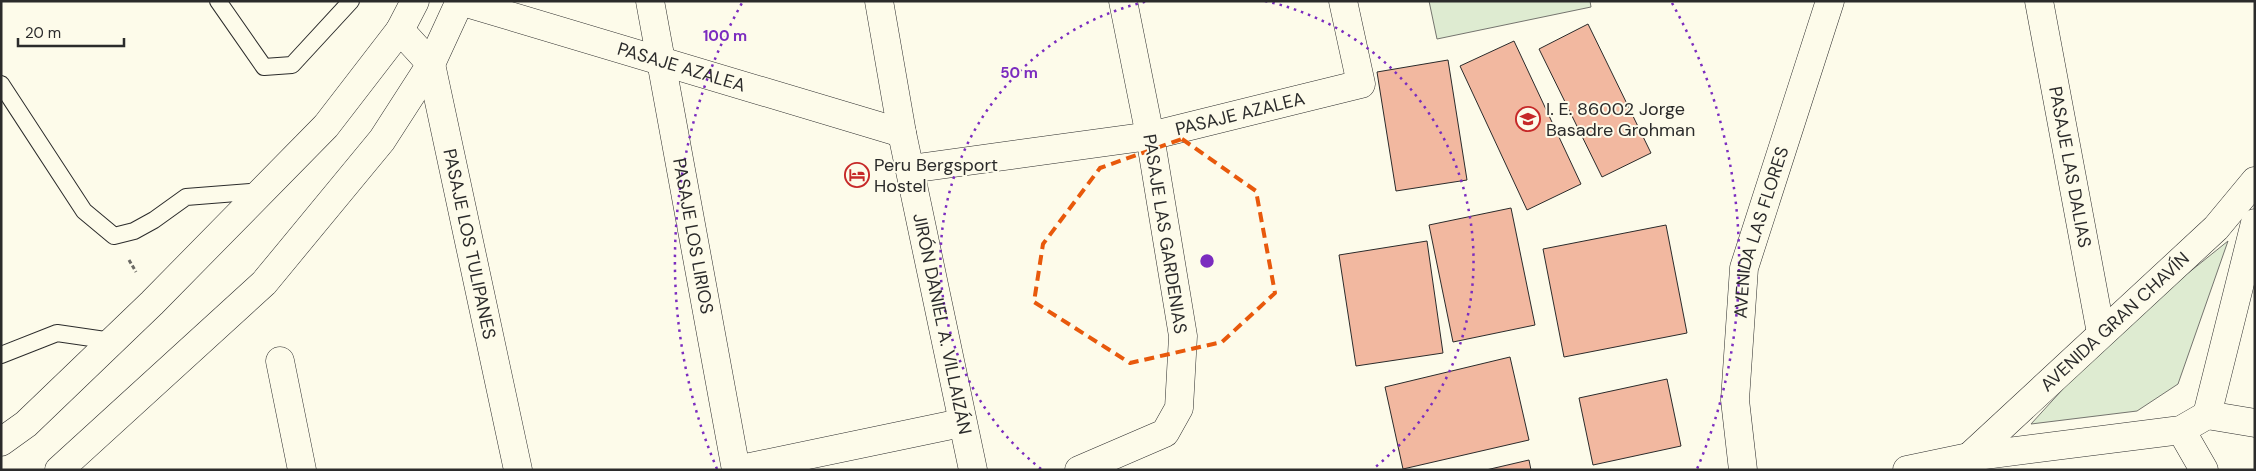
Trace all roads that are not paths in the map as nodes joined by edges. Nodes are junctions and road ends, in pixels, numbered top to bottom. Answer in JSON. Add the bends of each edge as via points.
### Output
{"nodes":[{"id":1,"x":218,"y":1,"type":"edge"},
{"id":2,"x":351,"y":1,"type":"edge"},
{"id":3,"x":415,"y":1,"type":"edge"},
{"id":4,"x":460,"y":1,"type":"edge"},
{"id":5,"x":650,"y":1,"type":"edge"},
{"id":6,"x":879,"y":1,"type":"edge"},
{"id":7,"x":1123,"y":1,"type":"edge"},
{"id":8,"x":1343,"y":1,"type":"edge"},
{"id":9,"x":1830,"y":1,"type":"edge"},
{"id":10,"x":2039,"y":1,"type":"edge"},
{"id":11,"x":400,"y":30,"type":"junction"},
{"id":12,"x":662,"y":63,"type":"junction"},
{"id":13,"x":431,"y":64,"type":"junction"},
{"id":14,"x":1,"y":84,"type":"edge"},
{"id":15,"x":902,"y":133,"type":"junction"},
{"id":16,"x":1150,"y":136,"type":"junction"},
{"id":17,"x":910,"y":169,"type":"junction"},
{"id":18,"x":2255,"y":181,"type":"edge"},
{"id":19,"x":262,"y":191,"type":"junction"},
{"id":20,"x":2255,"y":224,"type":"edge"},
{"id":21,"x":2101,"y":333,"type":"junction"},
{"id":22,"x":112,"y":341,"type":"junction"},
{"id":23,"x":1,"y":355,"type":"edge"},
{"id":24,"x":280,"y":361,"type":"dead end"},
{"id":25,"x":2207,"y":415,"type":"junction"},
{"id":26,"x":961,"y":423,"type":"junction"},
{"id":27,"x":2255,"y":423,"type":"edge"},
{"id":28,"x":2181,"y":430,"type":"junction"},
{"id":29,"x":1,"y":442,"type":"edge"},
{"id":30,"x":1969,"y":457,"type":"junction"},
{"id":31,"x":58,"y":470,"type":"edge"},
{"id":32,"x":302,"y":470,"type":"edge"},
{"id":33,"x":518,"y":470,"type":"edge"},
{"id":34,"x":736,"y":470,"type":"edge"},
{"id":35,"x":973,"y":470,"type":"edge"},
{"id":36,"x":1079,"y":470,"type":"edge"},
{"id":37,"x":1743,"y":470,"type":"edge"},
{"id":38,"x":1907,"y":470,"type":"edge"},
{"id":39,"x":2204,"y":470,"type":"edge"}],
"edges":[{"from":1,"to":2,"type":"lane","via":[[264,67],[292,66]]},
{"from":3,"to":11,"type":"street"},
{"from":4,"to":12,"type":"street","name":"PASAJE AZALEA"},
{"from":4,"to":13,"type":"street"},
{"from":5,"to":12,"type":"street","name":"PASAJE LOS LIRIOS"},
{"from":6,"to":15,"type":"street","name":"JIRÓN DANIEL A. VILLAIZÁN"},
{"from":7,"to":16,"type":"street","name":"PASAJE LAS GARDENIAS"},
{"from":8,"to":16,"type":"street","name":"PASAJE AZALEA","via":[[1361,84]]},
{"from":9,"to":37,"type":"street","name":"AVENIDA LAS FLORES","via":[[1744,268],[1734,400]]},
{"from":10,"to":21,"type":"street","name":"PASAJE LAS DALIAS"},
{"from":11,"to":13,"type":"street"},
{"from":11,"to":19,"type":"street","via":[[326,126]]},
{"from":12,"to":15,"type":"street","name":"PASAJE AZALEA"},
{"from":12,"to":34,"type":"street","name":"PASAJE LOS LIRIOS"},
{"from":13,"to":31,"type":"street","via":[[382,140],[264,283]]},
{"from":13,"to":33,"type":"street","name":"PASAJE LOS TULIPANES"},
{"from":14,"to":19,"type":"lane","via":[[84,211],[114,236],[134,231],[186,197]]},
{"from":15,"to":17,"type":"street","name":"JIRÓN DANIEL A. VILLAIZÁN"},
{"from":16,"to":17,"type":"street","name":"PASAJE AZALEA"},
{"from":16,"to":36,"type":"street","name":"PASAJE LAS GARDENIAS","via":[[1183,336],[1179,408],[1165,433]]},
{"from":17,"to":26,"type":"street","name":"JIRÓN DANIEL A. VILLAIZÁN"},
{"from":18,"to":21,"type":"street","name":"AVENIDA GRAN CHAVÍN","via":[[2216,228]]},
{"from":19,"to":22,"type":"street"},
{"from":20,"to":25,"type":"street"},
{"from":21,"to":30,"type":"street","name":"AVENIDA GRAN CHAVÍN"},
{"from":22,"to":23,"type":"lane","via":[[57,333]]},
{"from":22,"to":29,"type":"street","via":[[26,424]]},
{"from":24,"to":32,"type":"street"},
{"from":25,"to":27,"type":"street"},
{"from":25,"to":28,"type":"street"},
{"from":26,"to":34,"type":"street"},
{"from":26,"to":35,"type":"street","name":"JIRÓN DANIEL A. VILLAIZÁN"},
{"from":28,"to":30,"type":"street"},
{"from":28,"to":39,"type":"street"},
{"from":30,"to":38,"type":"street"}]}
